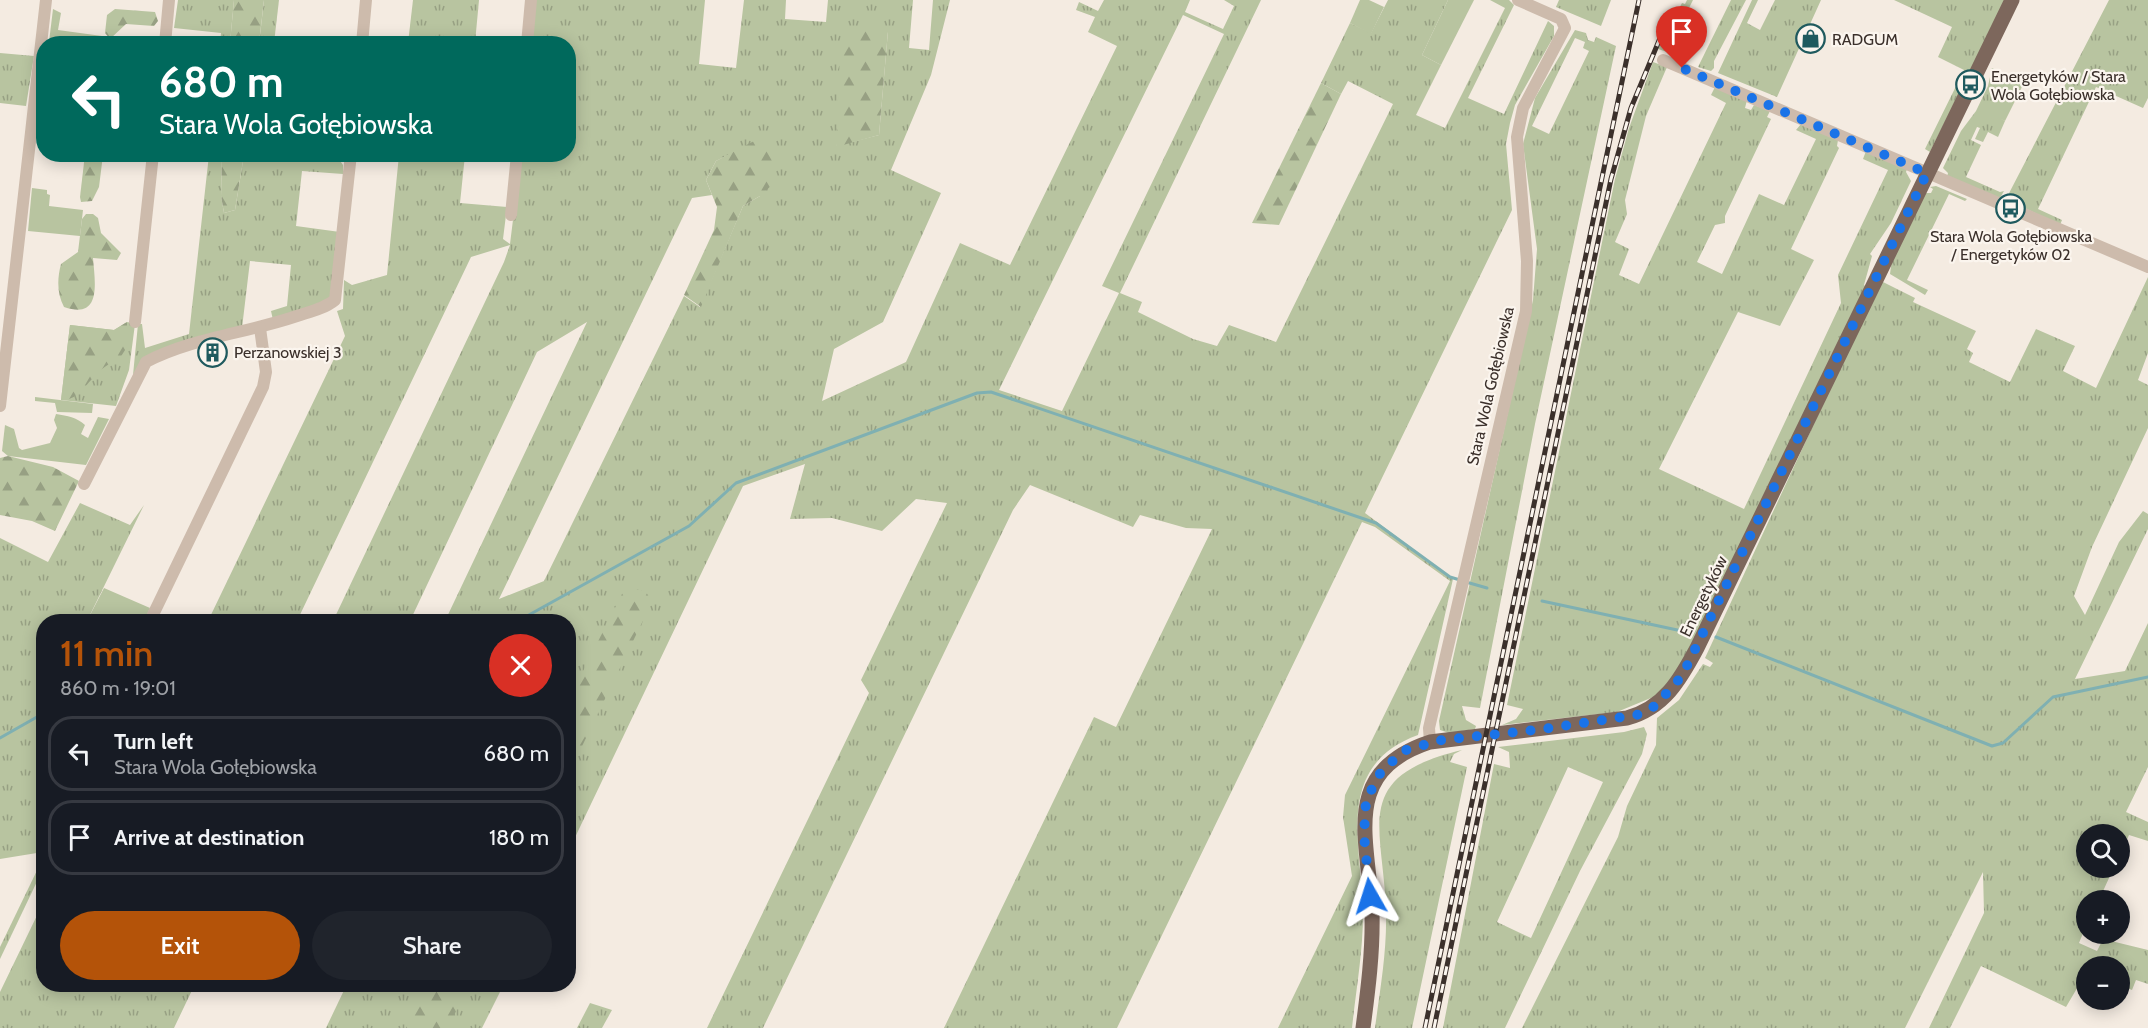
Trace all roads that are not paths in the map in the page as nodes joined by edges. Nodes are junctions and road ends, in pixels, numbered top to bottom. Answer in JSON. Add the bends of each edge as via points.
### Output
{"nodes":[{"id":1,"x":46,"y":0,"type":"edge"},
{"id":2,"x":169,"y":0,"type":"edge"},
{"id":3,"x":366,"y":0,"type":"edge"},
{"id":4,"x":531,"y":0,"type":"edge"},
{"id":5,"x":1518,"y":0,"type":"edge"},
{"id":6,"x":2012,"y":0,"type":"edge"},
{"id":7,"x":42,"y":36,"type":"edge"},
{"id":8,"x":166,"y":36,"type":"edge"},
{"id":9,"x":363,"y":36,"type":"edge"},
{"id":10,"x":528,"y":36,"type":"edge"},
{"id":11,"x":1663,"y":60,"type":"dead end"},
{"id":12,"x":36,"y":88,"type":"edge"},
{"id":13,"x":152,"y":162,"type":"edge"},
{"id":14,"x":350,"y":162,"type":"edge"},
{"id":15,"x":516,"y":162,"type":"edge"},
{"id":16,"x":1927,"y":173,"type":"junction"},
{"id":17,"x":511,"y":215,"type":"dead end"},
{"id":18,"x":2148,"y":267,"type":"edge"},
{"id":19,"x":135,"y":322,"type":"dead end"},
{"id":20,"x":260,"y":328,"type":"junction"},
{"id":21,"x":0,"y":406,"type":"edge"},
{"id":22,"x":84,"y":484,"type":"dead end"},
{"id":23,"x":153,"y":614,"type":"edge"},
{"id":24,"x":1430,"y":742,"type":"junction"},
{"id":25,"x":1363,"y":1028,"type":"edge"}],
"edges":[{"from":1,"to":7,"type":"street"},
{"from":2,"to":8,"type":"street"},
{"from":3,"to":9,"type":"street"},
{"from":4,"to":10,"type":"street"},
{"from":5,"to":24,"type":"street","name":"Stara Wola Gołębiowska","via":[[1561,19],[1565,28],[1520,117],[1517,137],[1527,261],[1526,311],[1429,728]]},
{"from":6,"to":16,"type":"main road","name":"Energetyków"},
{"from":11,"to":16,"type":"street"},
{"from":12,"to":21,"type":"street"},
{"from":13,"to":19,"type":"street"},
{"from":14,"to":20,"type":"street","via":[[335,300]]},
{"from":15,"to":17,"type":"street"},
{"from":16,"to":18,"type":"street"},
{"from":16,"to":24,"type":"main road","name":"Energetyków","via":[[1697,648],[1669,693],[1655,706],[1628,718]]},
{"from":20,"to":22,"type":"street","via":[[165,352],[146,362]]},
{"from":20,"to":23,"type":"street","via":[[266,372],[263,387]]},
{"from":24,"to":25,"type":"main road","name":"Energetyków","via":[[1406,750],[1382,770],[1366,800],[1364,835],[1372,943]]}]}
